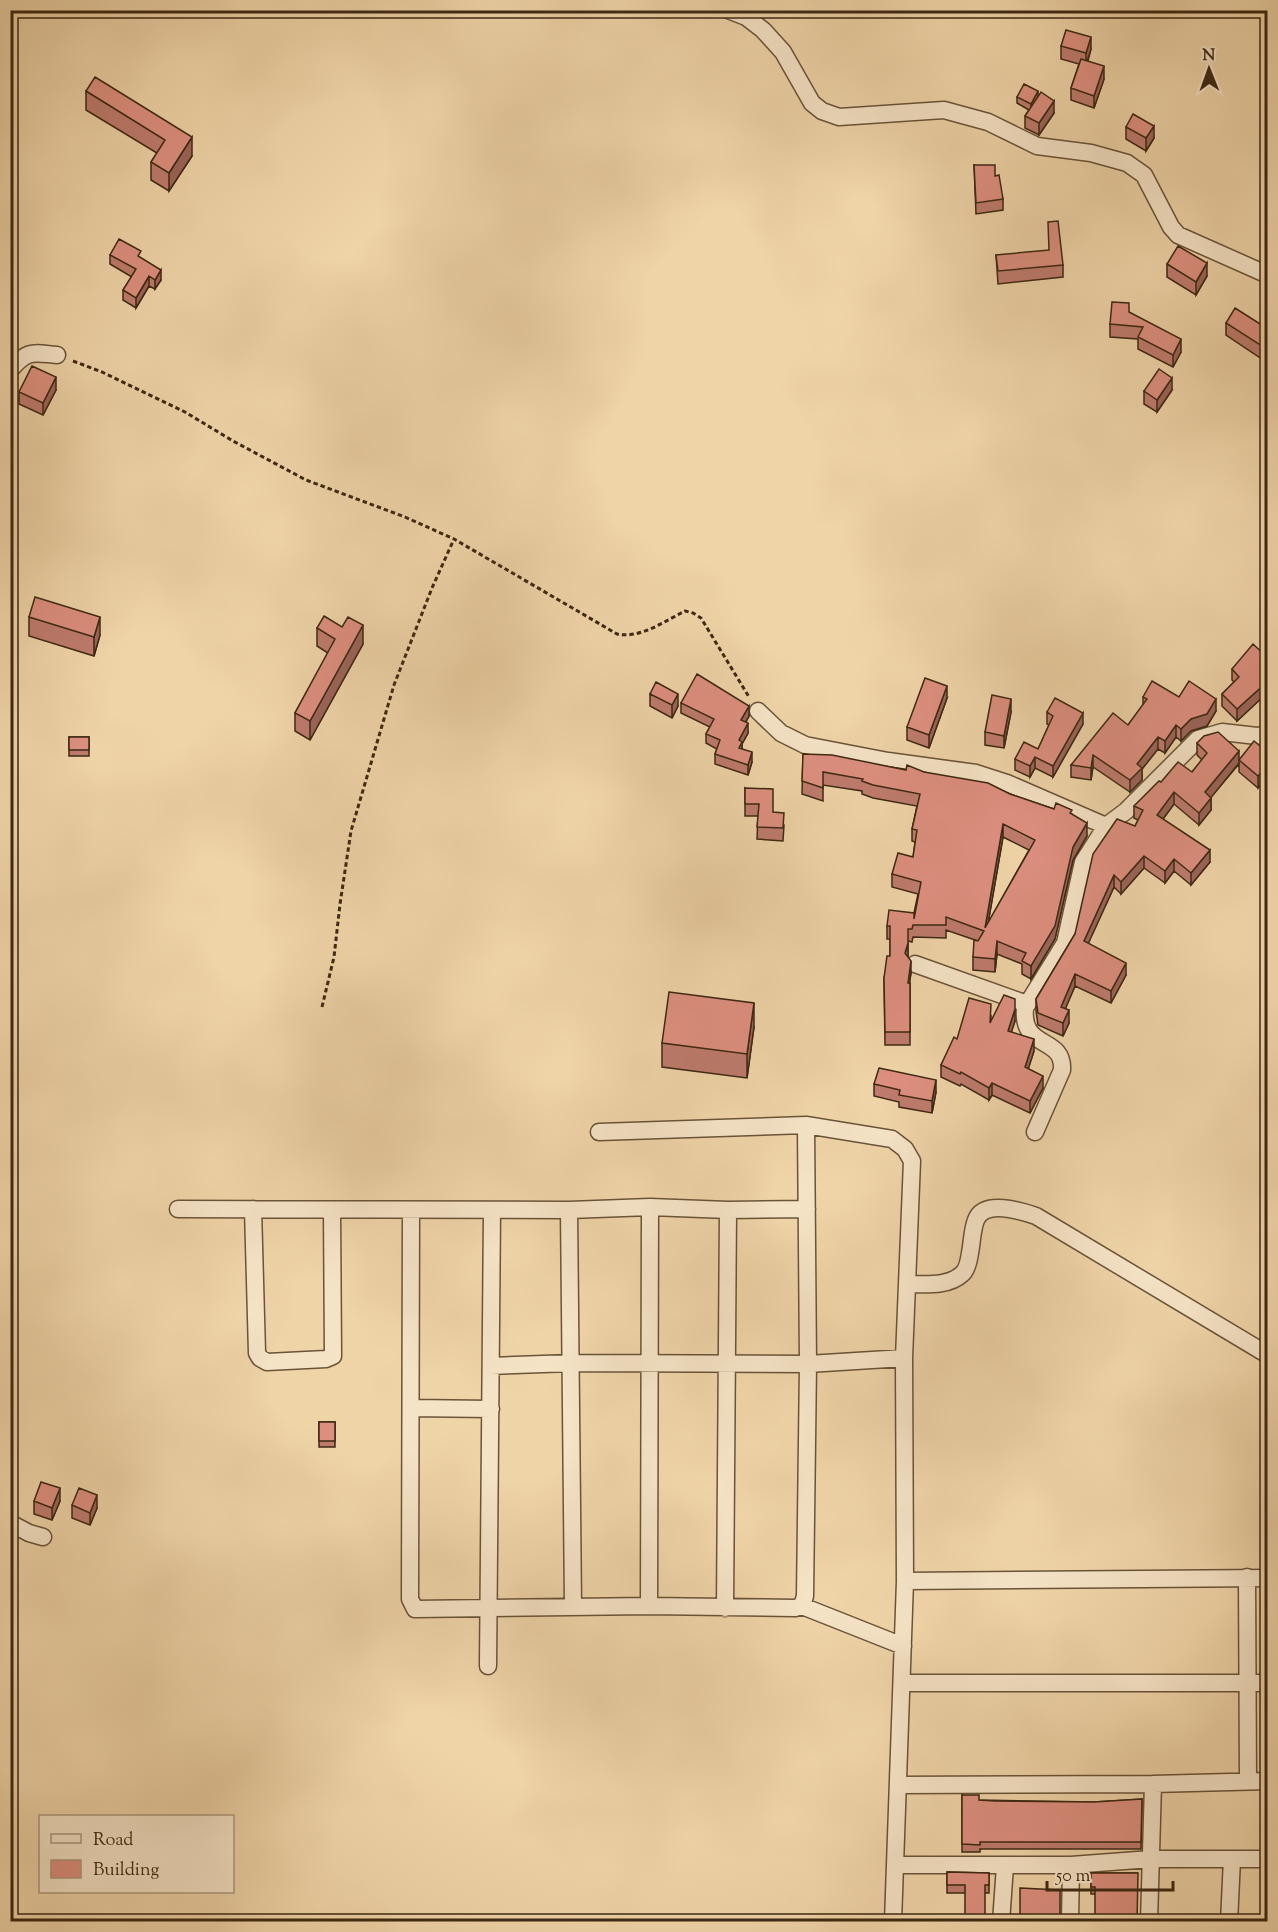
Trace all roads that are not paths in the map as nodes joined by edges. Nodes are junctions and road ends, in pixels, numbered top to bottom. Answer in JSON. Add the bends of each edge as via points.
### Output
{"nodes":[{"id":1,"x":728,"y":10,"type":"edge"},
{"id":2,"x":1268,"y":275,"type":"edge"},
{"id":3,"x":57,"y":355,"type":"road end"},
{"id":4,"x":10,"y":370,"type":"edge"},
{"id":5,"x":758,"y":711,"type":"road end"},
{"id":6,"x":1268,"y":734,"type":"edge"},
{"id":7,"x":1106,"y":826,"type":"junction"},
{"id":8,"x":915,"y":964,"type":"dead end"},
{"id":9,"x":1027,"y":1004,"type":"junction"},
{"id":10,"x":806,"y":1125,"type":"junction"},
{"id":11,"x":599,"y":1132,"type":"dead end"},
{"id":12,"x":1035,"y":1132,"type":"dead end"},
{"id":13,"x":650,"y":1207,"type":"junction"},
{"id":14,"x":178,"y":1209,"type":"dead end"},
{"id":15,"x":253,"y":1209,"type":"junction"},
{"id":16,"x":569,"y":1209,"type":"junction"},
{"id":17,"x":807,"y":1209,"type":"junction"},
{"id":18,"x":332,"y":1210,"type":"junction"},
{"id":19,"x":411,"y":1210,"type":"junction"},
{"id":20,"x":492,"y":1210,"type":"junction"},
{"id":21,"x":728,"y":1210,"type":"junction"},
{"id":22,"x":907,"y":1284,"type":"junction"},
{"id":23,"x":1268,"y":1355,"type":"edge"},
{"id":24,"x":904,"y":1358,"type":"junction"},
{"id":25,"x":571,"y":1363,"type":"junction"},
{"id":26,"x":727,"y":1364,"type":"junction"},
{"id":27,"x":808,"y":1364,"type":"junction"},
{"id":28,"x":651,"y":1365,"type":"junction"},
{"id":29,"x":491,"y":1366,"type":"junction"},
{"id":30,"x":411,"y":1408,"type":"junction"},
{"id":31,"x":491,"y":1409,"type":"junction"},
{"id":32,"x":10,"y":1523,"type":"edge"},
{"id":33,"x":42,"y":1537,"type":"dead end"},
{"id":34,"x":1247,"y":1577,"type":"junction"},
{"id":35,"x":1268,"y":1578,"type":"edge"},
{"id":36,"x":905,"y":1581,"type":"junction"},
{"id":37,"x":573,"y":1606,"type":"junction"},
{"id":38,"x":649,"y":1606,"type":"junction"},
{"id":39,"x":802,"y":1606,"type":"junction"},
{"id":40,"x":489,"y":1608,"type":"junction"},
{"id":41,"x":725,"y":1608,"type":"junction"},
{"id":42,"x":903,"y":1646,"type":"junction"},
{"id":43,"x":488,"y":1666,"type":"dead end"},
{"id":44,"x":902,"y":1683,"type":"junction"},
{"id":45,"x":1247,"y":1683,"type":"junction"},
{"id":46,"x":1268,"y":1683,"type":"edge"},
{"id":47,"x":1248,"y":1781,"type":"junction"},
{"id":48,"x":1268,"y":1781,"type":"edge"},
{"id":49,"x":1153,"y":1784,"type":"junction"},
{"id":50,"x":898,"y":1785,"type":"junction"},
{"id":51,"x":1151,"y":1859,"type":"junction"},
{"id":52,"x":1232,"y":1859,"type":"junction"},
{"id":53,"x":1268,"y":1859,"type":"edge"},
{"id":54,"x":1071,"y":1864,"type":"junction"},
{"id":55,"x":895,"y":1865,"type":"junction"},
{"id":56,"x":1005,"y":1866,"type":"junction"},
{"id":57,"x":893,"y":1922,"type":"edge"},
{"id":58,"x":1001,"y":1922,"type":"edge"},
{"id":59,"x":1070,"y":1922,"type":"edge"},
{"id":60,"x":1149,"y":1922,"type":"edge"},
{"id":61,"x":1229,"y":1922,"type":"edge"}],
"edges":[{"from":1,"to":2,"type":"street","via":[[763,30],[783,52],[812,103],[822,111],[839,117],[944,110],[988,122],[1037,146],[1090,153],[1127,164],[1144,176],[1178,235]]},
{"from":3,"to":4,"type":"street","via":[[30,353]]},
{"from":5,"to":7,"type":"street","via":[[781,733],[805,745],[976,773]]},
{"from":6,"to":7,"type":"street","via":[[1222,732],[1198,739]]},
{"from":7,"to":9,"type":"street","via":[[1083,862],[1065,943]]},
{"from":8,"to":9,"type":"street"},
{"from":9,"to":12,"type":"street","via":[[1027,1028],[1055,1049],[1062,1062]]},
{"from":10,"to":11,"type":"street"},
{"from":10,"to":17,"type":"street"},
{"from":10,"to":22,"type":"street","via":[[892,1139],[905,1149],[912,1161]]},
{"from":13,"to":16,"type":"street"},
{"from":13,"to":21,"type":"street"},
{"from":13,"to":28,"type":"street"},
{"from":14,"to":15,"type":"street"},
{"from":15,"to":18,"type":"street"},
{"from":15,"to":18,"type":"street","via":[[257,1353],[267,1362],[333,1356]]},
{"from":16,"to":20,"type":"street"},
{"from":16,"to":25,"type":"street"},
{"from":17,"to":21,"type":"street"},
{"from":17,"to":27,"type":"street"},
{"from":18,"to":19,"type":"street"},
{"from":19,"to":20,"type":"street"},
{"from":19,"to":30,"type":"street"},
{"from":20,"to":29,"type":"street"},
{"from":21,"to":26,"type":"street"},
{"from":22,"to":23,"type":"street","via":[[937,1284],[964,1273],[976,1220],[982,1212],[1019,1210],[1036,1216]]},
{"from":22,"to":24,"type":"street"},
{"from":24,"to":27,"type":"street"},
{"from":24,"to":36,"type":"street"},
{"from":25,"to":28,"type":"street"},
{"from":25,"to":29,"type":"street"},
{"from":25,"to":37,"type":"street"},
{"from":26,"to":27,"type":"street"},
{"from":26,"to":28,"type":"street"},
{"from":26,"to":41,"type":"street"},
{"from":27,"to":39,"type":"street"},
{"from":28,"to":38,"type":"street"},
{"from":29,"to":31,"type":"street"},
{"from":30,"to":31,"type":"street"},
{"from":30,"to":40,"type":"street","via":[[410,1599],[415,1609]]},
{"from":31,"to":40,"type":"street"},
{"from":32,"to":33,"type":"street"},
{"from":34,"to":35,"type":"street"},
{"from":34,"to":36,"type":"street"},
{"from":34,"to":45,"type":"street"},
{"from":36,"to":42,"type":"street"},
{"from":37,"to":38,"type":"street"},
{"from":37,"to":40,"type":"street"},
{"from":38,"to":41,"type":"street"},
{"from":39,"to":41,"type":"street"},
{"from":39,"to":42,"type":"street"},
{"from":40,"to":43,"type":"street"},
{"from":42,"to":44,"type":"street"},
{"from":44,"to":45,"type":"street"},
{"from":44,"to":50,"type":"street"},
{"from":45,"to":46,"type":"street"},
{"from":45,"to":47,"type":"street"},
{"from":47,"to":48,"type":"street"},
{"from":47,"to":49,"type":"street"},
{"from":49,"to":50,"type":"street"},
{"from":49,"to":51,"type":"street"},
{"from":50,"to":55,"type":"street"},
{"from":51,"to":52,"type":"street"},
{"from":51,"to":54,"type":"street"},
{"from":51,"to":60,"type":"street"},
{"from":52,"to":53,"type":"street"},
{"from":52,"to":61,"type":"street"},
{"from":54,"to":56,"type":"street"},
{"from":54,"to":59,"type":"street"},
{"from":55,"to":56,"type":"street"},
{"from":55,"to":57,"type":"street"},
{"from":56,"to":58,"type":"street"}]}
